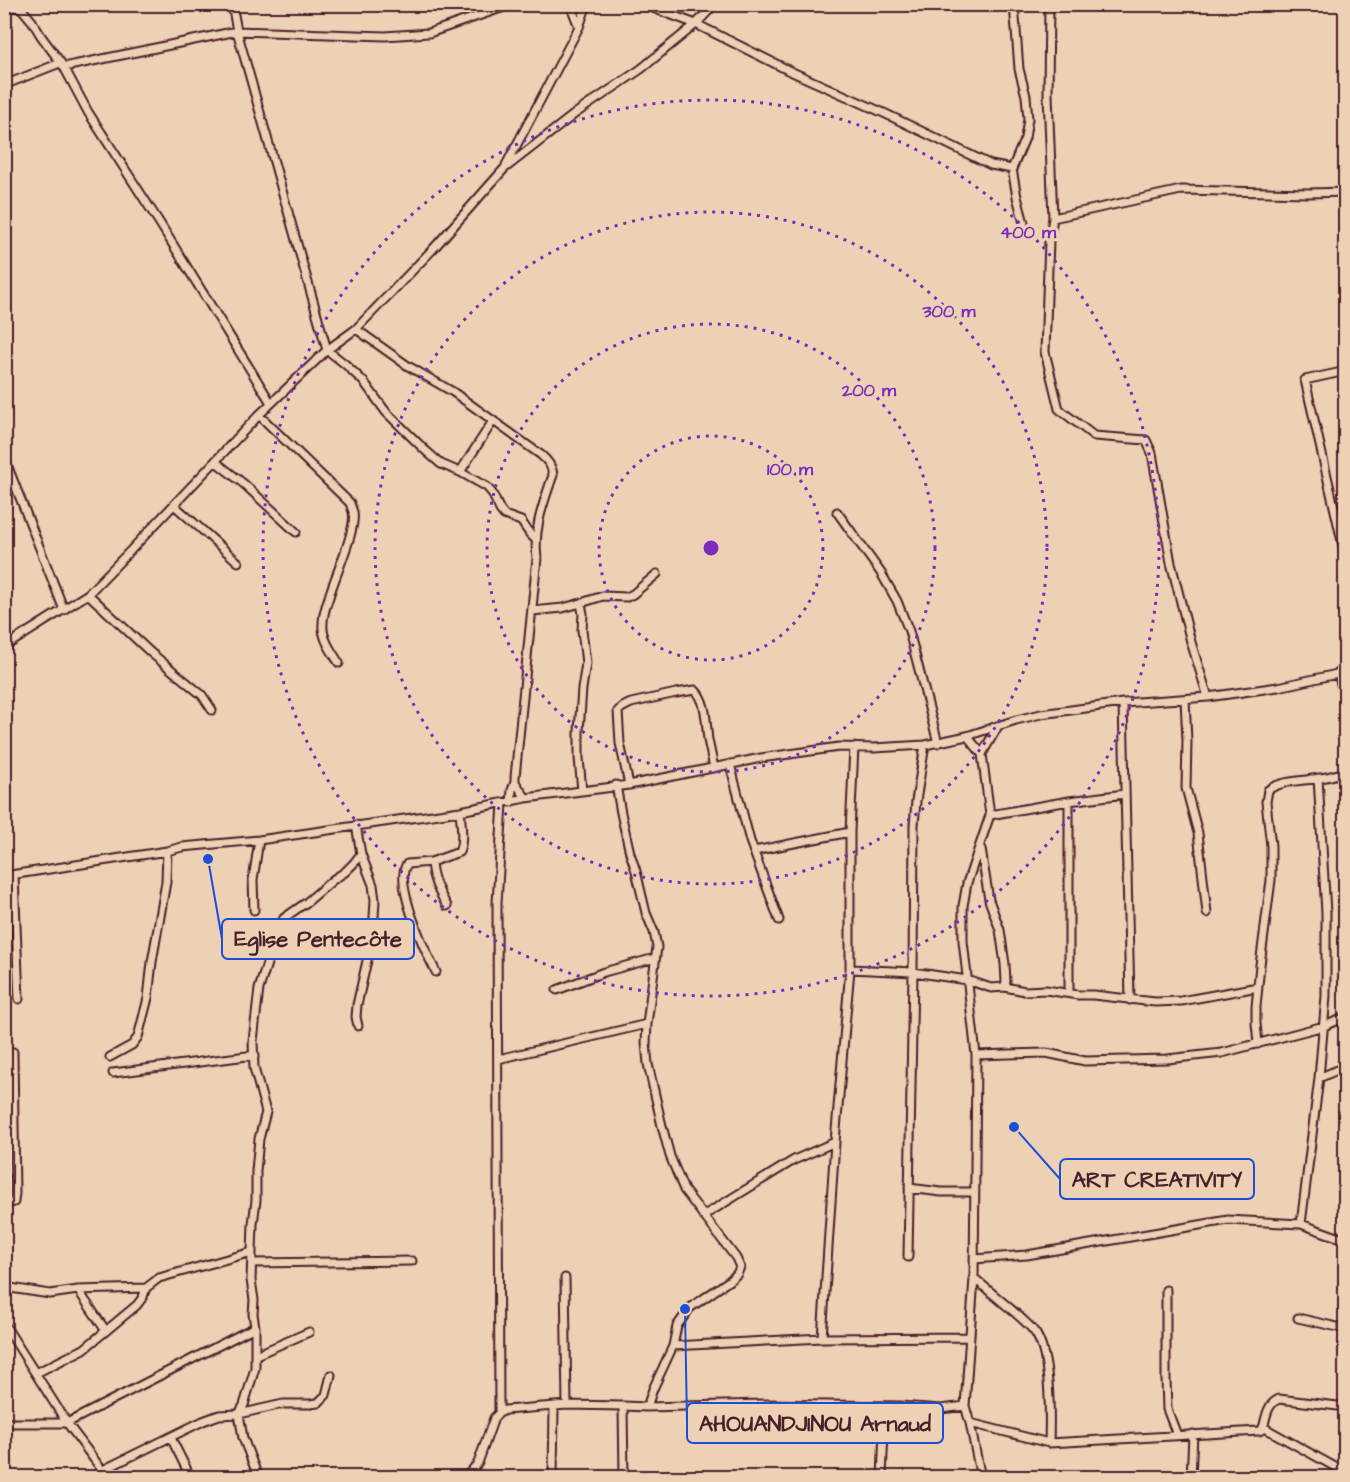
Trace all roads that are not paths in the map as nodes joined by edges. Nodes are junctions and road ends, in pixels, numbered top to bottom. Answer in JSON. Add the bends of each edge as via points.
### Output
{"nodes":[{"id":1,"x":23,"y":4,"type":"edge"},
{"id":2,"x":232,"y":4,"type":"edge"},
{"id":3,"x":513,"y":4,"type":"edge"},
{"id":4,"x":570,"y":4,"type":"edge"},
{"id":5,"x":587,"y":4,"type":"edge"},
{"id":6,"x":642,"y":4,"type":"edge"},
{"id":7,"x":715,"y":4,"type":"edge"},
{"id":8,"x":1014,"y":4,"type":"edge"},
{"id":9,"x":1049,"y":4,"type":"edge"},
{"id":10,"x":4,"y":10,"type":"edge"},
{"id":11,"x":32,"y":21,"type":"junction"},
{"id":12,"x":696,"y":24,"type":"junction"},
{"id":13,"x":579,"y":27,"type":"junction"},
{"id":14,"x":237,"y":31,"type":"junction"},
{"id":15,"x":62,"y":65,"type":"junction"},
{"id":16,"x":4,"y":84,"type":"edge"},
{"id":17,"x":504,"y":169,"type":"junction"},
{"id":18,"x":1012,"y":169,"type":"junction"},
{"id":19,"x":1346,"y":192,"type":"edge"},
{"id":20,"x":1053,"y":218,"type":"junction"},
{"id":21,"x":1024,"y":223,"type":"dead end"},
{"id":22,"x":356,"y":329,"type":"junction"},
{"id":23,"x":327,"y":350,"type":"junction"},
{"id":24,"x":1346,"y":371,"type":"edge"},
{"id":25,"x":271,"y":403,"type":"junction"},
{"id":26,"x":259,"y":415,"type":"junction"},
{"id":27,"x":493,"y":421,"type":"junction"},
{"id":28,"x":4,"y":457,"type":"edge"},
{"id":29,"x":216,"y":462,"type":"junction"},
{"id":30,"x":460,"y":472,"type":"junction"},
{"id":31,"x":174,"y":505,"type":"junction"},
{"id":32,"x":837,"y":512,"type":"dead end"},
{"id":33,"x":296,"y":532,"type":"dead end"},
{"id":34,"x":535,"y":540,"type":"junction"},
{"id":35,"x":1346,"y":559,"type":"edge"},
{"id":36,"x":238,"y":562,"type":"dead end"},
{"id":37,"x":657,"y":574,"type":"dead end"},
{"id":38,"x":87,"y":594,"type":"junction"},
{"id":39,"x":581,"y":603,"type":"junction"},
{"id":40,"x":64,"y":610,"type":"junction"},
{"id":41,"x":532,"y":611,"type":"junction"},
{"id":42,"x":4,"y":636,"type":"edge"},
{"id":43,"x":7,"y":646,"type":"edge"},
{"id":44,"x":339,"y":663,"type":"dead end"},
{"id":45,"x":1342,"y":672,"type":"edge"},
{"id":46,"x":1208,"y":697,"type":"junction"},
{"id":47,"x":1185,"y":699,"type":"junction"},
{"id":48,"x":1346,"y":702,"type":"edge"},
{"id":49,"x":1123,"y":703,"type":"junction"},
{"id":50,"x":212,"y":710,"type":"dead end"},
{"id":51,"x":998,"y":726,"type":"junction"},
{"id":52,"x":967,"y":736,"type":"junction"},
{"id":53,"x":938,"y":743,"type":"junction"},
{"id":54,"x":925,"y":745,"type":"junction"},
{"id":55,"x":854,"y":747,"type":"junction"},
{"id":56,"x":982,"y":754,"type":"junction"},
{"id":57,"x":730,"y":764,"type":"junction"},
{"id":58,"x":714,"y":768,"type":"junction"},
{"id":59,"x":1346,"y":772,"type":"edge"},
{"id":60,"x":1318,"y":778,"type":"junction"},
{"id":61,"x":515,"y":782,"type":"junction"},
{"id":62,"x":629,"y":784,"type":"junction"},
{"id":63,"x":616,"y":785,"type":"junction"},
{"id":64,"x":582,"y":791,"type":"junction"},
{"id":65,"x":1125,"y":794,"type":"junction"},
{"id":66,"x":526,"y":798,"type":"junction"},
{"id":67,"x":1069,"y":801,"type":"junction"},
{"id":68,"x":507,"y":802,"type":"junction"},
{"id":69,"x":460,"y":811,"type":"junction"},
{"id":70,"x":990,"y":815,"type":"junction"},
{"id":71,"x":356,"y":825,"type":"junction"},
{"id":72,"x":850,"y":832,"type":"junction"},
{"id":73,"x":259,"y":840,"type":"junction"},
{"id":74,"x":980,"y":847,"type":"junction"},
{"id":75,"x":167,"y":851,"type":"junction"},
{"id":76,"x":754,"y":851,"type":"junction"},
{"id":77,"x":361,"y":854,"type":"junction"},
{"id":78,"x":431,"y":862,"type":"junction"},
{"id":79,"x":14,"y":875,"type":"junction"},
{"id":80,"x":4,"y":876,"type":"edge"},
{"id":81,"x":447,"y":906,"type":"dead end"},
{"id":82,"x":254,"y":910,"type":"dead end"},
{"id":83,"x":1207,"y":913,"type":"dead end"},
{"id":84,"x":779,"y":920,"type":"dead end"},
{"id":85,"x":655,"y":958,"type":"junction"},
{"id":86,"x":850,"y":969,"type":"junction"},
{"id":87,"x":436,"y":972,"type":"dead end"},
{"id":88,"x":913,"y":972,"type":"junction"},
{"id":89,"x":967,"y":980,"type":"junction"},
{"id":90,"x":1005,"y":987,"type":"junction"},
{"id":91,"x":1258,"y":987,"type":"junction"},
{"id":92,"x":557,"y":990,"type":"dead end"},
{"id":93,"x":1069,"y":993,"type":"junction"},
{"id":94,"x":19,"y":999,"type":"dead end"},
{"id":95,"x":1130,"y":1000,"type":"junction"},
{"id":96,"x":1346,"y":1017,"type":"edge"},
{"id":97,"x":647,"y":1024,"type":"junction"},
{"id":98,"x":358,"y":1026,"type":"dead end"},
{"id":99,"x":1324,"y":1026,"type":"junction"},
{"id":100,"x":1258,"y":1044,"type":"junction"},
{"id":101,"x":13,"y":1052,"type":"dead end"},
{"id":102,"x":255,"y":1055,"type":"junction"},
{"id":103,"x":976,"y":1055,"type":"junction"},
{"id":104,"x":110,"y":1057,"type":"dead end"},
{"id":105,"x":498,"y":1059,"type":"junction"},
{"id":106,"x":1346,"y":1066,"type":"edge"},
{"id":107,"x":113,"y":1073,"type":"dead end"},
{"id":108,"x":1319,"y":1078,"type":"junction"},
{"id":109,"x":835,"y":1142,"type":"junction"},
{"id":110,"x":909,"y":1188,"type":"junction"},
{"id":111,"x":974,"y":1192,"type":"junction"},
{"id":112,"x":4,"y":1204,"type":"edge"},
{"id":113,"x":703,"y":1216,"type":"junction"},
{"id":114,"x":1301,"y":1224,"type":"junction"},
{"id":115,"x":1346,"y":1240,"type":"edge"},
{"id":116,"x":252,"y":1252,"type":"junction"},
{"id":117,"x":908,"y":1257,"type":"dead end"},
{"id":118,"x":974,"y":1259,"type":"junction"},
{"id":119,"x":412,"y":1261,"type":"dead end"},
{"id":120,"x":252,"y":1263,"type":"junction"},
{"id":121,"x":566,"y":1278,"type":"dead end"},
{"id":122,"x":974,"y":1278,"type":"junction"},
{"id":123,"x":4,"y":1287,"type":"edge"},
{"id":124,"x":146,"y":1288,"type":"junction"},
{"id":125,"x":78,"y":1290,"type":"junction"},
{"id":126,"x":1166,"y":1290,"type":"dead end"},
{"id":127,"x":1298,"y":1318,"type":"dead end"},
{"id":128,"x":4,"y":1324,"type":"edge"},
{"id":129,"x":255,"y":1328,"type":"junction"},
{"id":130,"x":1346,"y":1329,"type":"edge"},
{"id":131,"x":106,"y":1331,"type":"junction"},
{"id":132,"x":309,"y":1332,"type":"dead end"},
{"id":133,"x":970,"y":1337,"type":"junction"},
{"id":134,"x":822,"y":1338,"type":"junction"},
{"id":135,"x":673,"y":1346,"type":"junction"},
{"id":136,"x":256,"y":1355,"type":"junction"},
{"id":137,"x":36,"y":1373,"type":"junction"},
{"id":138,"x":331,"y":1376,"type":"dead end"},
{"id":139,"x":567,"y":1405,"type":"junction"},
{"id":140,"x":623,"y":1406,"type":"junction"},
{"id":141,"x":885,"y":1406,"type":"junction"},
{"id":142,"x":965,"y":1406,"type":"junction"},
{"id":143,"x":554,"y":1407,"type":"junction"},
{"id":144,"x":647,"y":1407,"type":"junction"},
{"id":145,"x":1346,"y":1407,"type":"edge"},
{"id":146,"x":499,"y":1413,"type":"junction"},
{"id":147,"x":239,"y":1414,"type":"junction"},
{"id":148,"x":4,"y":1423,"type":"edge"},
{"id":149,"x":68,"y":1423,"type":"junction"},
{"id":150,"x":970,"y":1424,"type":"junction"},
{"id":151,"x":1263,"y":1427,"type":"junction"},
{"id":152,"x":1193,"y":1434,"type":"junction"},
{"id":153,"x":1177,"y":1435,"type":"junction"},
{"id":154,"x":171,"y":1438,"type":"junction"},
{"id":155,"x":1048,"y":1443,"type":"junction"},
{"id":156,"x":4,"y":1467,"type":"edge"},
{"id":157,"x":103,"y":1470,"type":"junction"},
{"id":158,"x":1346,"y":1473,"type":"edge"},
{"id":159,"x":11,"y":1478,"type":"edge"},
{"id":160,"x":108,"y":1478,"type":"edge"},
{"id":161,"x":191,"y":1478,"type":"edge"},
{"id":162,"x":256,"y":1478,"type":"edge"},
{"id":163,"x":465,"y":1478,"type":"edge"},
{"id":164,"x":553,"y":1478,"type":"edge"},
{"id":165,"x":624,"y":1478,"type":"edge"},
{"id":166,"x":882,"y":1478,"type":"edge"},
{"id":167,"x":981,"y":1478,"type":"edge"},
{"id":168,"x":1191,"y":1478,"type":"edge"}],
"edges":[{"from":1,"to":11,"type":"street"},
{"from":2,"to":14,"type":"street"},
{"from":3,"to":14,"type":"street","via":[[429,33],[385,36]]},
{"from":4,"to":13,"type":"street"},
{"from":5,"to":13,"type":"street"},
{"from":6,"to":12,"type":"street"},
{"from":7,"to":12,"type":"street"},
{"from":8,"to":18,"type":"street","via":[[1028,119]]},
{"from":9,"to":20,"type":"street"},
{"from":10,"to":11,"type":"street","via":[[21,8]]},
{"from":11,"to":15,"type":"street"},
{"from":12,"to":17,"type":"street"},
{"from":12,"to":18,"type":"street","via":[[991,165]]},
{"from":13,"to":17,"type":"street"},
{"from":14,"to":15,"type":"street"},
{"from":14,"to":23,"type":"street"},
{"from":15,"to":16,"type":"street"},
{"from":15,"to":25,"type":"street"},
{"from":17,"to":22,"type":"street"},
{"from":18,"to":21,"type":"street"},
{"from":19,"to":20,"type":"street","via":[[1181,190]]},
{"from":20,"to":46,"type":"street","via":[[1048,241],[1045,352],[1059,409],[1094,436],[1146,440],[1152,453],[1171,562]]},
{"from":22,"to":23,"type":"street"},
{"from":22,"to":27,"type":"street"},
{"from":23,"to":25,"type":"street"},
{"from":23,"to":30,"type":"street","via":[[364,382],[386,412],[426,451],[441,464]]},
{"from":24,"to":35,"type":"street","via":[[1305,380]]},
{"from":25,"to":26,"type":"street"},
{"from":26,"to":29,"type":"street"},
{"from":26,"to":44,"type":"street","via":[[350,503],[354,514],[322,620],[328,646]]},
{"from":27,"to":30,"type":"street"},
{"from":27,"to":34,"type":"street","via":[[541,455],[553,469]]},
{"from":28,"to":40,"type":"street"},
{"from":29,"to":31,"type":"street"},
{"from":29,"to":33,"type":"street"},
{"from":30,"to":34,"type":"street","via":[[487,487],[504,515],[521,521]]},
{"from":31,"to":36,"type":"street"},
{"from":31,"to":38,"type":"street"},
{"from":32,"to":53,"type":"street","via":[[897,601],[909,631]]},
{"from":34,"to":41,"type":"street"},
{"from":37,"to":39,"type":"street","via":[[627,597],[603,596]]},
{"from":38,"to":40,"type":"street"},
{"from":38,"to":50,"type":"street","via":[[202,695]]},
{"from":39,"to":41,"type":"street"},
{"from":39,"to":64,"type":"street","via":[[586,663],[579,731]]},
{"from":40,"to":43,"type":"street"},
{"from":41,"to":61,"type":"street"},
{"from":42,"to":43,"type":"street"},
{"from":45,"to":46,"type":"street","via":[[1278,687]]},
{"from":45,"to":48,"type":"street"},
{"from":46,"to":47,"type":"street"},
{"from":47,"to":49,"type":"street"},
{"from":47,"to":83,"type":"street","via":[[1186,788],[1198,833]]},
{"from":49,"to":51,"type":"street","via":[[1041,714]]},
{"from":49,"to":65,"type":"street"},
{"from":51,"to":52,"type":"street"},
{"from":51,"to":56,"type":"street"},
{"from":52,"to":53,"type":"street"},
{"from":52,"to":56,"type":"street"},
{"from":53,"to":54,"type":"street"},
{"from":54,"to":55,"type":"street"},
{"from":54,"to":88,"type":"street","via":[[914,825]]},
{"from":55,"to":57,"type":"street"},
{"from":55,"to":72,"type":"street"},
{"from":56,"to":70,"type":"street"},
{"from":57,"to":58,"type":"street"},
{"from":57,"to":76,"type":"street"},
{"from":58,"to":62,"type":"street"},
{"from":58,"to":62,"type":"street","via":[[699,694],[695,690],[676,693],[631,703],[618,711]]},
{"from":59,"to":60,"type":"street"},
{"from":60,"to":91,"type":"street","via":[[1268,790],[1271,880]]},
{"from":60,"to":99,"type":"street","via":[[1327,935]]},
{"from":61,"to":66,"type":"street"},
{"from":61,"to":68,"type":"street"},
{"from":62,"to":63,"type":"street"},
{"from":63,"to":64,"type":"street"},
{"from":63,"to":85,"type":"street","via":[[654,932]]},
{"from":64,"to":66,"type":"street"},
{"from":65,"to":67,"type":"street"},
{"from":65,"to":95,"type":"street"},
{"from":66,"to":68,"type":"street"},
{"from":67,"to":70,"type":"street"},
{"from":67,"to":93,"type":"street"},
{"from":68,"to":69,"type":"street"},
{"from":68,"to":105,"type":"street","via":[[497,903]]},
{"from":69,"to":71,"type":"street"},
{"from":69,"to":78,"type":"street","via":[[459,852]]},
{"from":70,"to":74,"type":"street"},
{"from":71,"to":73,"type":"street"},
{"from":71,"to":77,"type":"street"},
{"from":72,"to":76,"type":"street"},
{"from":72,"to":86,"type":"street"},
{"from":73,"to":75,"type":"street"},
{"from":73,"to":82,"type":"street","via":[[253,880]]},
{"from":74,"to":89,"type":"street","via":[[963,906]]},
{"from":74,"to":90,"type":"street","via":[[989,900],[1000,930]]},
{"from":75,"to":79,"type":"street"},
{"from":75,"to":104,"type":"street","via":[[148,999],[138,1037],[132,1045]]},
{"from":76,"to":84,"type":"street"},
{"from":77,"to":98,"type":"street","via":[[375,900],[373,934],[357,1005]]},
{"from":77,"to":102,"type":"street","via":[[345,872],[284,918],[259,989]]},
{"from":78,"to":81,"type":"street","via":[[435,884]]},
{"from":78,"to":87,"type":"street","via":[[407,864],[404,880],[408,905]]},
{"from":79,"to":80,"type":"street"},
{"from":79,"to":94,"type":"street"},
{"from":85,"to":92,"type":"street"},
{"from":85,"to":97,"type":"street"},
{"from":86,"to":88,"type":"street"},
{"from":86,"to":109,"type":"street"},
{"from":88,"to":89,"type":"street"},
{"from":88,"to":110,"type":"street"},
{"from":89,"to":90,"type":"street","via":[[991,988]]},
{"from":89,"to":103,"type":"street"},
{"from":90,"to":93,"type":"street"},
{"from":91,"to":95,"type":"street","via":[[1181,1001]]},
{"from":91,"to":100,"type":"street"},
{"from":93,"to":95,"type":"street"},
{"from":96,"to":99,"type":"street"},
{"from":97,"to":105,"type":"street"},
{"from":97,"to":113,"type":"street","via":[[648,1064],[670,1156],[684,1190]]},
{"from":99,"to":100,"type":"street"},
{"from":99,"to":108,"type":"street"},
{"from":100,"to":103,"type":"street","via":[[1222,1053],[1167,1059],[1085,1061],[1046,1053]]},
{"from":101,"to":112,"type":"street","via":[[15,1193],[14,1202]]},
{"from":102,"to":107,"type":"street"},
{"from":102,"to":116,"type":"street","via":[[254,1068],[266,1112],[256,1171]]},
{"from":103,"to":111,"type":"street"},
{"from":105,"to":146,"type":"street"},
{"from":106,"to":108,"type":"street"},
{"from":108,"to":114,"type":"street"},
{"from":109,"to":113,"type":"street","via":[[794,1160]]},
{"from":109,"to":134,"type":"street"},
{"from":110,"to":111,"type":"street"},
{"from":110,"to":117,"type":"street"},
{"from":111,"to":118,"type":"street"},
{"from":113,"to":135,"type":"street","via":[[740,1267],[730,1280],[690,1308],[677,1326]]},
{"from":114,"to":115,"type":"street"},
{"from":114,"to":118,"type":"street","via":[[1228,1220],[1027,1255]]},
{"from":116,"to":120,"type":"street"},
{"from":116,"to":124,"type":"street","via":[[159,1278]]},
{"from":118,"to":122,"type":"street"},
{"from":119,"to":120,"type":"street"},
{"from":120,"to":129,"type":"street"},
{"from":121,"to":139,"type":"street"},
{"from":122,"to":133,"type":"street"},
{"from":122,"to":155,"type":"street","via":[[1026,1322],[1041,1343],[1046,1360]]},
{"from":123,"to":125,"type":"street","via":[[50,1294]]},
{"from":124,"to":125,"type":"street"},
{"from":124,"to":131,"type":"street","via":[[137,1305]]},
{"from":125,"to":131,"type":"street"},
{"from":126,"to":153,"type":"street","via":[[1167,1409]]},
{"from":127,"to":130,"type":"street"},
{"from":128,"to":137,"type":"street"},
{"from":129,"to":136,"type":"street"},
{"from":129,"to":149,"type":"street"},
{"from":131,"to":137,"type":"street","via":[[84,1349]]},
{"from":132,"to":136,"type":"street"},
{"from":133,"to":134,"type":"street"},
{"from":133,"to":142,"type":"street"},
{"from":134,"to":135,"type":"street"},
{"from":135,"to":144,"type":"street"},
{"from":136,"to":147,"type":"street"},
{"from":137,"to":149,"type":"street"},
{"from":138,"to":147,"type":"street","via":[[326,1395],[318,1403],[283,1404]]},
{"from":139,"to":140,"type":"street"},
{"from":139,"to":143,"type":"street"},
{"from":140,"to":144,"type":"street"},
{"from":140,"to":165,"type":"street"},
{"from":141,"to":142,"type":"street"},
{"from":141,"to":144,"type":"street"},
{"from":141,"to":166,"type":"street"},
{"from":142,"to":150,"type":"street"},
{"from":143,"to":146,"type":"street"},
{"from":143,"to":164,"type":"street"},
{"from":145,"to":151,"type":"street","via":[[1280,1399],[1269,1406]]},
{"from":146,"to":163,"type":"street","via":[[478,1463]]},
{"from":147,"to":154,"type":"street","via":[[219,1415]]},
{"from":147,"to":162,"type":"street"},
{"from":148,"to":149,"type":"street"},
{"from":149,"to":157,"type":"street"},
{"from":150,"to":155,"type":"street"},
{"from":150,"to":167,"type":"street"},
{"from":151,"to":152,"type":"street","via":[[1259,1431]]},
{"from":151,"to":158,"type":"street"},
{"from":152,"to":153,"type":"street"},
{"from":152,"to":168,"type":"street"},
{"from":153,"to":155,"type":"street"},
{"from":154,"to":157,"type":"street"},
{"from":154,"to":161,"type":"street"},
{"from":156,"to":159,"type":"street"},
{"from":157,"to":160,"type":"street"}]}
